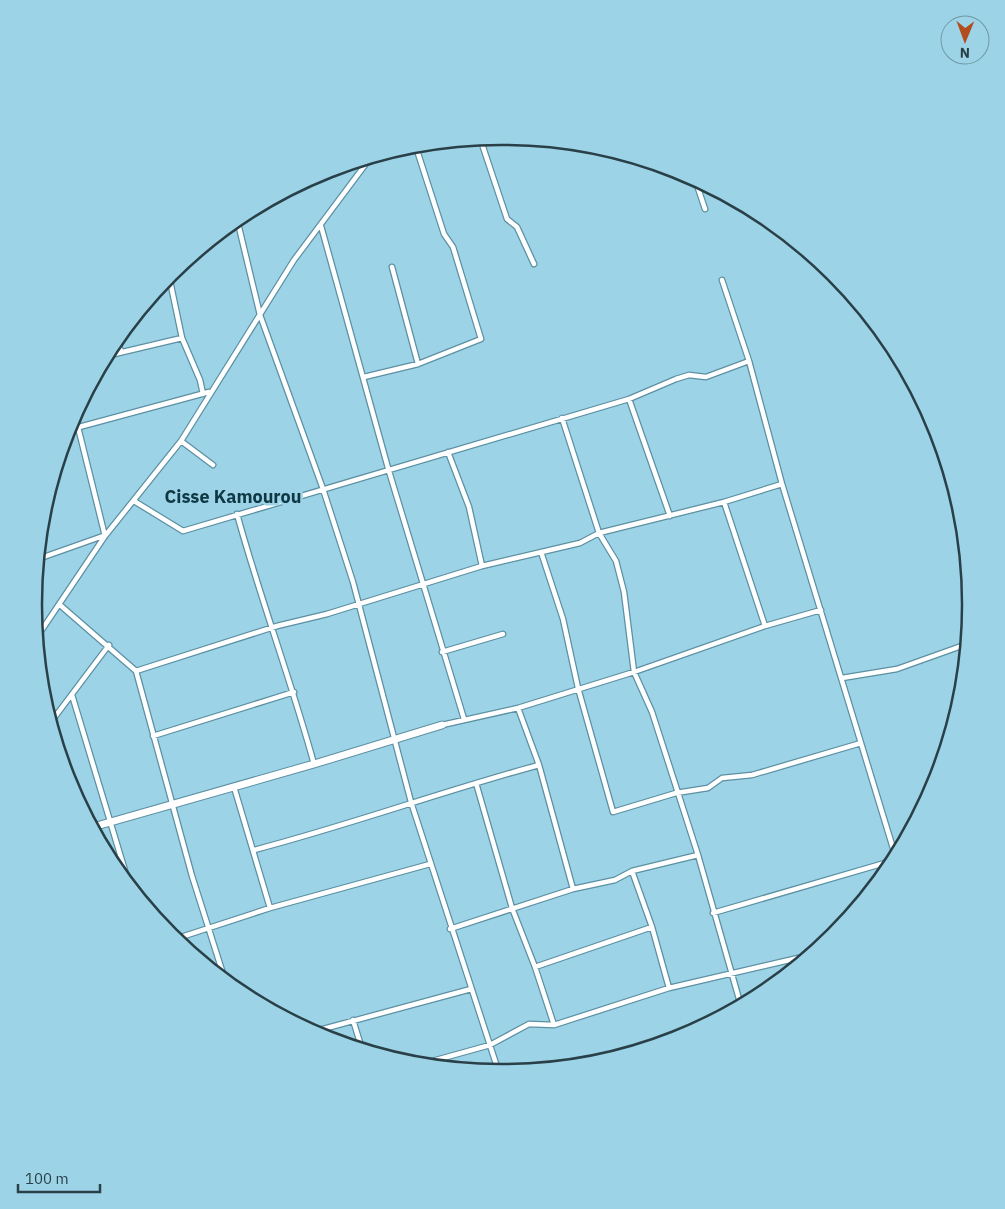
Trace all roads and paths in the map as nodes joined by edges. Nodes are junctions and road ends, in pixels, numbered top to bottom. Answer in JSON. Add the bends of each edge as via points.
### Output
{"nodes":[{"id":1,"x":482,"y":145,"type":"edge"},
{"id":2,"x":418,"y":152,"type":"edge"},
{"id":3,"x":365,"y":166,"type":"edge"},
{"id":4,"x":698,"y":189,"type":"edge"},
{"id":5,"x":705,"y":209,"type":"dead end"},
{"id":6,"x":321,"y":226,"type":"junction"},
{"id":7,"x":240,"y":227,"type":"edge"},
{"id":8,"x":534,"y":264,"type":"dead end"},
{"id":9,"x":392,"y":267,"type":"dead end"},
{"id":10,"x":722,"y":280,"type":"dead end"},
{"id":11,"x":171,"y":286,"type":"edge"},
{"id":12,"x":260,"y":315,"type":"junction"},
{"id":13,"x":182,"y":338,"type":"junction"},
{"id":14,"x":120,"y":349,"type":"edge"},
{"id":15,"x":121,"y":352,"type":"junction"},
{"id":16,"x":117,"y":353,"type":"edge"},
{"id":17,"x":749,"y":360,"type":"junction"},
{"id":18,"x":418,"y":364,"type":"junction"},
{"id":19,"x":364,"y":377,"type":"junction"},
{"id":20,"x":209,"y":392,"type":"junction"},
{"id":21,"x":203,"y":394,"type":"junction"},
{"id":22,"x":629,"y":399,"type":"junction"},
{"id":23,"x":562,"y":418,"type":"junction"},
{"id":24,"x":79,"y":427,"type":"joint"},
{"id":25,"x":181,"y":441,"type":"junction"},
{"id":26,"x":448,"y":452,"type":"junction"},
{"id":27,"x":213,"y":465,"type":"dead end"},
{"id":28,"x":388,"y":468,"type":"junction"},
{"id":29,"x":782,"y":484,"type":"junction"},
{"id":30,"x":323,"y":489,"type":"junction"},
{"id":31,"x":134,"y":502,"type":"junction"},
{"id":32,"x":724,"y":502,"type":"junction"},
{"id":33,"x":237,"y":514,"type":"junction"},
{"id":34,"x":670,"y":516,"type":"junction"},
{"id":35,"x":599,"y":533,"type":"junction"},
{"id":36,"x":105,"y":536,"type":"junction"},
{"id":37,"x":541,"y":552,"type":"junction"},
{"id":38,"x":45,"y":557,"type":"edge"},
{"id":39,"x":482,"y":566,"type":"junction"},
{"id":40,"x":421,"y":583,"type":"junction"},
{"id":41,"x":359,"y":604,"type":"junction"},
{"id":42,"x":60,"y":605,"type":"junction"},
{"id":43,"x":821,"y":610,"type":"junction"},
{"id":44,"x":765,"y":626,"type":"junction"},
{"id":45,"x":271,"y":628,"type":"junction"},
{"id":46,"x":43,"y":630,"type":"edge"},
{"id":47,"x":502,"y":634,"type":"dead end"},
{"id":48,"x":109,"y":645,"type":"junction"},
{"id":49,"x":961,"y":646,"type":"edge"},
{"id":50,"x":442,"y":652,"type":"junction"},
{"id":51,"x":136,"y":671,"type":"junction"},
{"id":52,"x":634,"y":672,"type":"junction"},
{"id":53,"x":842,"y":678,"type":"junction"},
{"id":54,"x":578,"y":688,"type":"junction"},
{"id":55,"x":294,"y":692,"type":"junction"},
{"id":56,"x":72,"y":695,"type":"junction"},
{"id":57,"x":518,"y":708,"type":"junction"},
{"id":58,"x":56,"y":716,"type":"edge"},
{"id":59,"x":464,"y":719,"type":"junction"},
{"id":60,"x":442,"y":725,"type":"joint"},
{"id":61,"x":153,"y":736,"type":"junction"},
{"id":62,"x":395,"y":739,"type":"junction"},
{"id":63,"x":862,"y":743,"type":"junction"},
{"id":64,"x":314,"y":764,"type":"junction"},
{"id":65,"x":539,"y":764,"type":"junction"},
{"id":66,"x":476,"y":783,"type":"junction"},
{"id":67,"x":234,"y":787,"type":"junction"},
{"id":68,"x":676,"y":793,"type":"junction"},
{"id":69,"x":410,"y":802,"type":"junction"},
{"id":70,"x":173,"y":804,"type":"junction"},
{"id":71,"x":112,"y":822,"type":"junction"},
{"id":72,"x":99,"y":825,"type":"edge"},
{"id":73,"x":892,"y":849,"type":"edge"},
{"id":74,"x":254,"y":850,"type":"junction"},
{"id":75,"x":698,"y":855,"type":"junction"},
{"id":76,"x":883,"y":863,"type":"edge"},
{"id":77,"x":123,"y":864,"type":"edge"},
{"id":78,"x":430,"y":864,"type":"junction"},
{"id":79,"x":632,"y":871,"type":"junction"},
{"id":80,"x":573,"y":889,"type":"junction"},
{"id":81,"x":270,"y":908,"type":"junction"},
{"id":82,"x":512,"y":908,"type":"junction"},
{"id":83,"x":713,"y":913,"type":"junction"},
{"id":84,"x":209,"y":927,"type":"junction"},
{"id":85,"x":652,"y":927,"type":"junction"},
{"id":86,"x":450,"y":929,"type":"junction"},
{"id":87,"x":184,"y":936,"type":"edge"},
{"id":88,"x":796,"y":958,"type":"edge"},
{"id":89,"x":535,"y":966,"type":"junction"},
{"id":90,"x":222,"y":969,"type":"edge"},
{"id":91,"x":732,"y":973,"type":"junction"},
{"id":92,"x":669,"y":988,"type":"junction"},
{"id":93,"x":471,"y":989,"type":"junction"},
{"id":94,"x":739,"y":999,"type":"edge"},
{"id":95,"x":353,"y":1020,"type":"junction"},
{"id":96,"x":554,"y":1025,"type":"junction"},
{"id":97,"x":325,"y":1028,"type":"edge"},
{"id":98,"x":360,"y":1042,"type":"edge"},
{"id":99,"x":490,"y":1045,"type":"junction"},
{"id":100,"x":436,"y":1060,"type":"edge"},
{"id":101,"x":496,"y":1064,"type":"edge"}],
"edges":[{"from":1,"to":8,"type":"street","via":[[507,219],[517,227]]},
{"from":2,"to":18,"type":"street","via":[[481,339]]},
{"from":3,"to":6,"type":"street"},
{"from":4,"to":5,"type":"street"},
{"from":6,"to":12,"type":"street","via":[[294,260]]},
{"from":6,"to":19,"type":"street"},
{"from":7,"to":12,"type":"street"},
{"from":9,"to":18,"type":"street"},
{"from":10,"to":17,"type":"street"},
{"from":11,"to":13,"type":"street"},
{"from":12,"to":20,"type":"street"},
{"from":12,"to":30,"type":"street"},
{"from":13,"to":15,"type":"street"},
{"from":13,"to":21,"type":"street"},
{"from":14,"to":15,"type":"street"},
{"from":15,"to":16,"type":"street"},
{"from":17,"to":22,"type":"street","via":[[706,377],[689,375],[676,379]]},
{"from":17,"to":29,"type":"street"},
{"from":18,"to":19,"type":"street"},
{"from":19,"to":28,"type":"street"},
{"from":20,"to":21,"type":"street"},
{"from":20,"to":25,"type":"street"},
{"from":21,"to":24,"type":"street"},
{"from":22,"to":23,"type":"street"},
{"from":22,"to":34,"type":"street"},
{"from":23,"to":26,"type":"street"},
{"from":23,"to":35,"type":"street"},
{"from":24,"to":36,"type":"street"},
{"from":25,"to":27,"type":"street"},
{"from":25,"to":31,"type":"street"},
{"from":26,"to":28,"type":"street"},
{"from":26,"to":39,"type":"street","via":[[468,508]]},
{"from":28,"to":30,"type":"street"},
{"from":28,"to":40,"type":"street"},
{"from":29,"to":32,"type":"street"},
{"from":29,"to":43,"type":"street"},
{"from":30,"to":33,"type":"street"},
{"from":30,"to":41,"type":"street"},
{"from":31,"to":33,"type":"street","via":[[183,530]]},
{"from":31,"to":36,"type":"street"},
{"from":32,"to":34,"type":"street"},
{"from":32,"to":44,"type":"street"},
{"from":33,"to":45,"type":"street"},
{"from":34,"to":35,"type":"street"},
{"from":35,"to":37,"type":"street","via":[[580,543]]},
{"from":35,"to":52,"type":"street","via":[[616,561],[624,592]]},
{"from":36,"to":38,"type":"street"},
{"from":36,"to":42,"type":"street"},
{"from":37,"to":39,"type":"street"},
{"from":37,"to":54,"type":"street","via":[[563,619]]},
{"from":39,"to":40,"type":"street"},
{"from":40,"to":41,"type":"street"},
{"from":40,"to":50,"type":"street"},
{"from":41,"to":45,"type":"street"},
{"from":41,"to":62,"type":"street"},
{"from":42,"to":46,"type":"street"},
{"from":42,"to":48,"type":"street"},
{"from":43,"to":44,"type":"street"},
{"from":43,"to":53,"type":"street"},
{"from":44,"to":52,"type":"street"},
{"from":45,"to":51,"type":"street"},
{"from":45,"to":55,"type":"street"},
{"from":47,"to":50,"type":"street"},
{"from":48,"to":51,"type":"street"},
{"from":48,"to":56,"type":"street"},
{"from":49,"to":53,"type":"street","via":[[897,669]]},
{"from":50,"to":59,"type":"street"},
{"from":51,"to":61,"type":"street"},
{"from":52,"to":54,"type":"street"},
{"from":52,"to":68,"type":"street","via":[[652,712]]},
{"from":53,"to":63,"type":"street"},
{"from":54,"to":57,"type":"street"},
{"from":54,"to":68,"type":"street","via":[[613,812]]},
{"from":55,"to":61,"type":"street"},
{"from":55,"to":64,"type":"street"},
{"from":56,"to":58,"type":"street"},
{"from":56,"to":71,"type":"street"},
{"from":57,"to":59,"type":"street"},
{"from":57,"to":65,"type":"street"},
{"from":59,"to":60,"type":"street"},
{"from":60,"to":62,"type":"street"},
{"from":61,"to":70,"type":"street"},
{"from":62,"to":64,"type":"street"},
{"from":62,"to":69,"type":"street"},
{"from":63,"to":68,"type":"street","via":[[752,775],[722,778],[708,788]]},
{"from":63,"to":73,"type":"street"},
{"from":64,"to":67,"type":"street"},
{"from":65,"to":66,"type":"street"},
{"from":65,"to":80,"type":"street"},
{"from":66,"to":69,"type":"street"},
{"from":66,"to":82,"type":"street"},
{"from":67,"to":70,"type":"street"},
{"from":67,"to":74,"type":"street"},
{"from":68,"to":75,"type":"street"},
{"from":69,"to":74,"type":"street","via":[[322,832]]},
{"from":69,"to":78,"type":"street"},
{"from":70,"to":71,"type":"street"},
{"from":70,"to":84,"type":"street"},
{"from":71,"to":72,"type":"street"},
{"from":71,"to":77,"type":"street"},
{"from":74,"to":81,"type":"street"},
{"from":75,"to":79,"type":"street"},
{"from":75,"to":83,"type":"street"},
{"from":76,"to":83,"type":"street"},
{"from":78,"to":81,"type":"street"},
{"from":78,"to":86,"type":"street"},
{"from":79,"to":80,"type":"street","via":[[615,880]]},
{"from":79,"to":85,"type":"street"},
{"from":80,"to":82,"type":"street"},
{"from":81,"to":84,"type":"street"},
{"from":82,"to":86,"type":"street"},
{"from":82,"to":89,"type":"street"},
{"from":83,"to":91,"type":"street"},
{"from":84,"to":87,"type":"street"},
{"from":84,"to":90,"type":"street"},
{"from":85,"to":89,"type":"street"},
{"from":85,"to":92,"type":"street"},
{"from":86,"to":93,"type":"street"},
{"from":88,"to":91,"type":"street"},
{"from":89,"to":96,"type":"street"},
{"from":91,"to":92,"type":"street"},
{"from":91,"to":94,"type":"street"},
{"from":92,"to":96,"type":"street"},
{"from":93,"to":95,"type":"street"},
{"from":93,"to":99,"type":"street"},
{"from":95,"to":97,"type":"street"},
{"from":95,"to":98,"type":"street"},
{"from":96,"to":99,"type":"street","via":[[529,1024]]},
{"from":99,"to":100,"type":"street"},
{"from":99,"to":101,"type":"street"}]}
